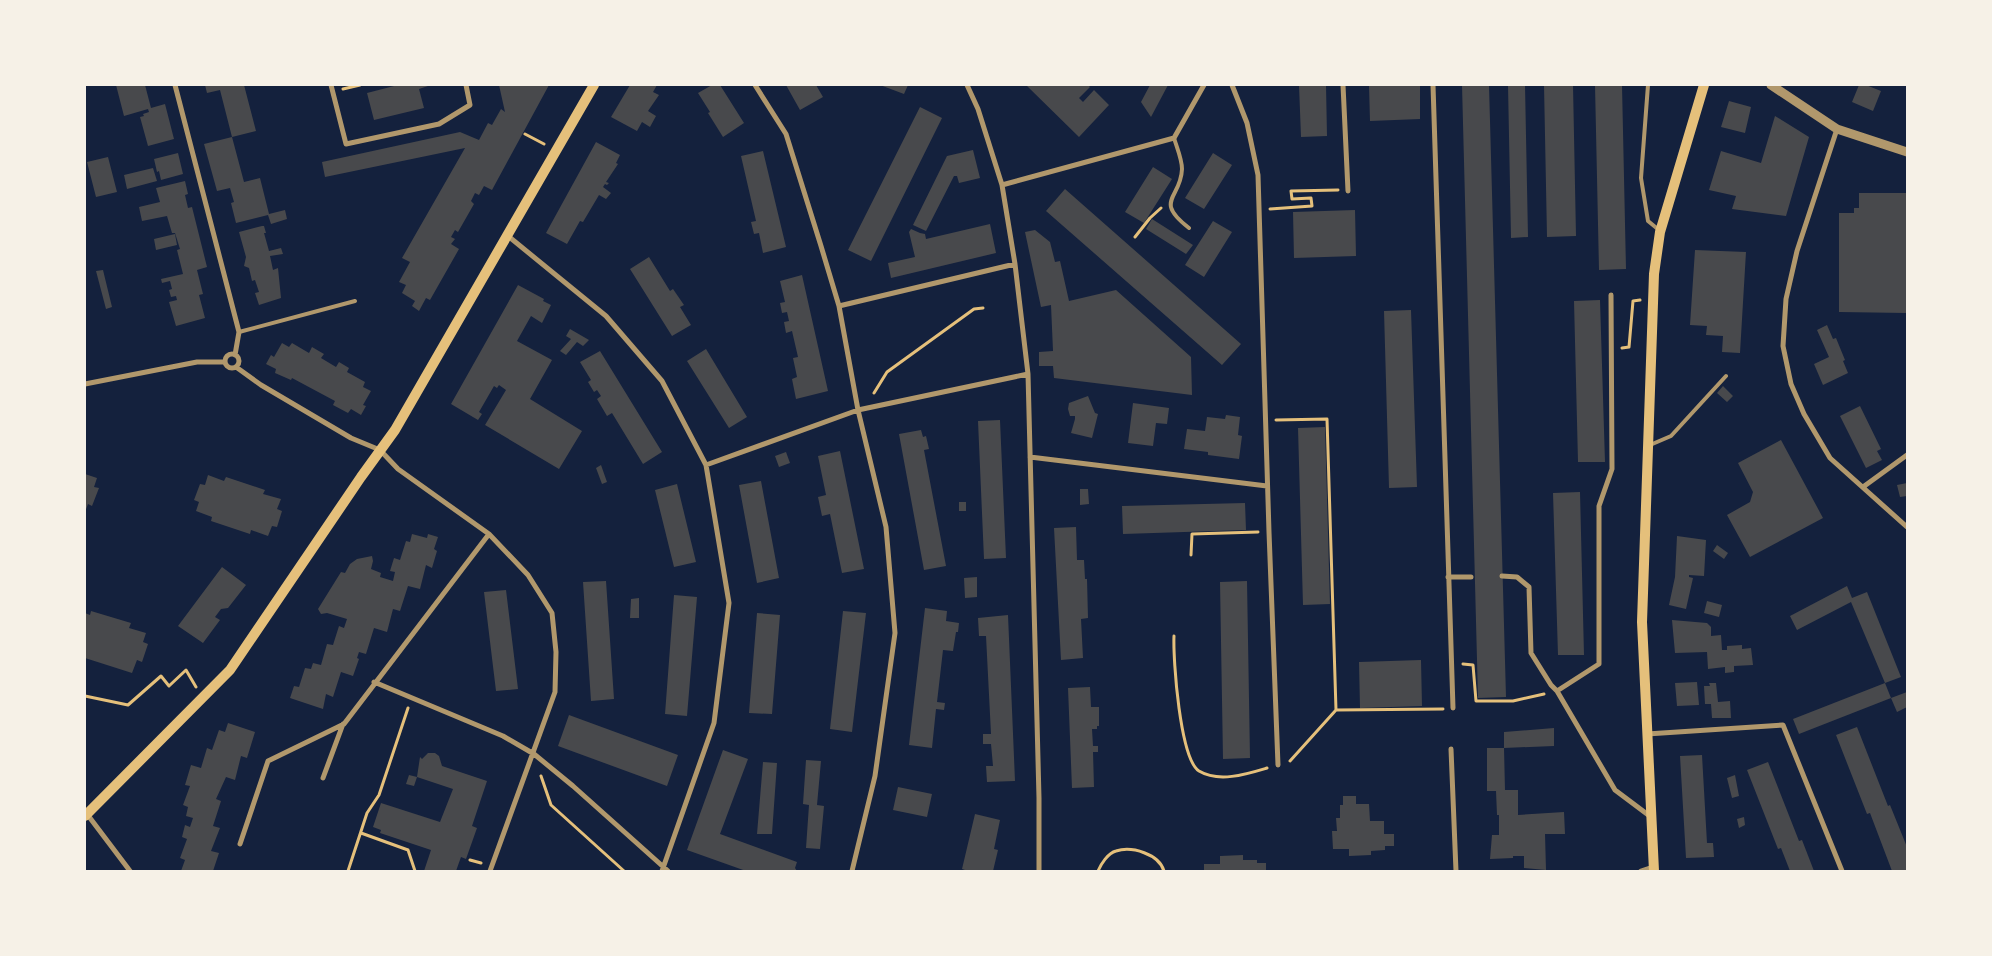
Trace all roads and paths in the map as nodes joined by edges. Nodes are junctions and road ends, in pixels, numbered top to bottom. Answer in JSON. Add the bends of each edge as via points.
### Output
{"nodes":[{"id":1,"x":175,"y":85,"type":"edge"},
{"id":2,"x":331,"y":85,"type":"edge"},
{"id":3,"x":360,"y":85,"type":"edge"},
{"id":4,"x":466,"y":85,"type":"edge"},
{"id":5,"x":594,"y":85,"type":"edge"},
{"id":6,"x":755,"y":85,"type":"edge"},
{"id":7,"x":967,"y":85,"type":"edge"},
{"id":8,"x":1204,"y":85,"type":"edge"},
{"id":9,"x":1232,"y":85,"type":"edge"},
{"id":10,"x":1343,"y":85,"type":"edge"},
{"id":11,"x":1433,"y":85,"type":"edge"},
{"id":12,"x":1648,"y":85,"type":"edge"},
{"id":13,"x":1704,"y":85,"type":"edge"},
{"id":14,"x":1771,"y":85,"type":"edge"},
{"id":15,"x":333,"y":92,"type":"junction"},
{"id":16,"x":1837,"y":129,"type":"junction"},
{"id":17,"x":524,"y":134,"type":"dead end"},
{"id":18,"x":1174,"y":138,"type":"junction"},
{"id":19,"x":556,"y":151,"type":"junction"},
{"id":20,"x":1907,"y":152,"type":"edge"},
{"id":21,"x":1002,"y":185,"type":"junction"},
{"id":22,"x":1348,"y":190,"type":"joint"},
{"id":23,"x":1286,"y":208,"type":"dead end"},
{"id":24,"x":1150,"y":218,"type":"dead end"},
{"id":25,"x":1189,"y":228,"type":"dead end"},
{"id":26,"x":1660,"y":232,"type":"junction"},
{"id":27,"x":508,"y":236,"type":"junction"},
{"id":28,"x":1135,"y":237,"type":"dead end"},
{"id":29,"x":1014,"y":264,"type":"junction"},
{"id":30,"x":1611,"y":295,"type":"dead end"},
{"id":31,"x":1653,"y":299,"type":"junction"},
{"id":32,"x":355,"y":301,"type":"dead end"},
{"id":33,"x":839,"y":306,"type":"junction"},
{"id":34,"x":983,"y":308,"type":"dead end"},
{"id":35,"x":239,"y":332,"type":"junction"},
{"id":36,"x":1612,"y":350,"type":"junction"},
{"id":37,"x":235,"y":355,"type":"junction"},
{"id":38,"x":225,"y":362,"type":"junction"},
{"id":39,"x":236,"y":367,"type":"junction"},
{"id":40,"x":1028,"y":374,"type":"junction"},
{"id":41,"x":1726,"y":376,"type":"dead end"},
{"id":42,"x":85,"y":384,"type":"edge"},
{"id":43,"x":874,"y":393,"type":"dead end"},
{"id":44,"x":858,"y":410,"type":"junction"},
{"id":45,"x":1265,"y":421,"type":"junction"},
{"id":46,"x":1648,"y":445,"type":"junction"},
{"id":47,"x":380,"y":450,"type":"junction"},
{"id":48,"x":1907,"y":455,"type":"edge"},
{"id":49,"x":1030,"y":457,"type":"junction"},
{"id":50,"x":706,"y":466,"type":"junction"},
{"id":51,"x":1267,"y":486,"type":"junction"},
{"id":52,"x":1863,"y":487,"type":"junction"},
{"id":53,"x":1907,"y":527,"type":"edge"},
{"id":54,"x":1268,"y":532,"type":"junction"},
{"id":55,"x":489,"y":534,"type":"junction"},
{"id":56,"x":1191,"y":556,"type":"dead end"},
{"id":57,"x":1502,"y":576,"type":"dead end"},
{"id":58,"x":1448,"y":577,"type":"junction"},
{"id":59,"x":1472,"y":577,"type":"dead end"},
{"id":60,"x":1174,"y":636,"type":"dead end"},
{"id":61,"x":1452,"y":664,"type":"junction"},
{"id":62,"x":374,"y":682,"type":"junction"},
{"id":63,"x":1557,"y":691,"type":"junction"},
{"id":64,"x":85,"y":696,"type":"edge"},
{"id":65,"x":203,"y":698,"type":"junction"},
{"id":66,"x":412,"y":698,"type":"junction"},
{"id":67,"x":1453,"y":708,"type":"joint"},
{"id":68,"x":1336,"y":710,"type":"junction"},
{"id":69,"x":344,"y":724,"type":"junction"},
{"id":70,"x":1647,"y":734,"type":"junction"},
{"id":71,"x":1451,"y":750,"type":"dead end"},
{"id":72,"x":534,"y":754,"type":"junction"},
{"id":73,"x":1278,"y":765,"type":"junction"},
{"id":74,"x":323,"y":778,"type":"dead end"},
{"id":75,"x":86,"y":814,"type":"edge"},
{"id":76,"x":1651,"y":817,"type":"junction"},
{"id":77,"x":360,"y":833,"type":"junction"},
{"id":78,"x":240,"y":844,"type":"dead end"},
{"id":79,"x":470,"y":860,"type":"dead end"},
{"id":80,"x":481,"y":863,"type":"dead end"},
{"id":81,"x":664,"y":869,"type":"edge"},
{"id":82,"x":1654,"y":869,"type":"edge"},
{"id":83,"x":130,"y":871,"type":"edge"},
{"id":84,"x":348,"y":871,"type":"edge"},
{"id":85,"x":415,"y":871,"type":"edge"},
{"id":86,"x":490,"y":871,"type":"edge"},
{"id":87,"x":624,"y":871,"type":"edge"},
{"id":88,"x":852,"y":871,"type":"edge"},
{"id":89,"x":1039,"y":871,"type":"edge"},
{"id":90,"x":1098,"y":871,"type":"edge"},
{"id":91,"x":1164,"y":871,"type":"edge"},
{"id":92,"x":1456,"y":871,"type":"edge"},
{"id":93,"x":1641,"y":871,"type":"edge"},
{"id":94,"x":1842,"y":871,"type":"edge"}],
"edges":[{"from":1,"to":35,"type":"street"},
{"from":2,"to":15,"type":"street"},
{"from":3,"to":15,"type":"path"},
{"from":4,"to":15,"type":"street","via":[[470,105],[439,124],[346,144]]},
{"from":5,"to":19,"type":"main road"},
{"from":6,"to":33,"type":"street","via":[[786,134]]},
{"from":7,"to":21,"type":"street"},
{"from":8,"to":18,"type":"street"},
{"from":9,"to":45,"type":"street","via":[[1248,123],[1258,175]]},
{"from":10,"to":22,"type":"street"},
{"from":11,"to":58,"type":"street"},
{"from":12,"to":26,"type":"lane","via":[[1641,178],[1648,221]]},
{"from":13,"to":26,"type":"main road"},
{"from":14,"to":16,"type":"street"},
{"from":16,"to":20,"type":"street"},
{"from":16,"to":52,"type":"street","via":[[1797,251],[1786,299],[1783,346],[1791,384],[1804,414],[1830,458]]},
{"from":17,"to":19,"type":"path"},
{"from":18,"to":21,"type":"street"},
{"from":18,"to":25,"type":"lane","via":[[1182,169],[1171,208],[1174,217]]},
{"from":19,"to":27,"type":"main road"},
{"from":21,"to":29,"type":"street"},
{"from":22,"to":23,"type":"path","via":[[1292,191],[1292,199],[1312,198],[1312,206]]},
{"from":24,"to":28,"type":"path"},
{"from":26,"to":31,"type":"main road"},
{"from":27,"to":47,"type":"main road"},
{"from":27,"to":50,"type":"street","via":[[606,316],[662,381]]},
{"from":29,"to":33,"type":"street"},
{"from":29,"to":40,"type":"street"},
{"from":30,"to":36,"type":"street"},
{"from":31,"to":36,"type":"path","via":[[1633,301],[1629,347]]},
{"from":31,"to":46,"type":"main road"},
{"from":32,"to":35,"type":"lane"},
{"from":33,"to":44,"type":"street"},
{"from":34,"to":43,"type":"path","via":[[974,309],[887,372]]},
{"from":35,"to":37,"type":"street"},
{"from":36,"to":63,"type":"street","via":[[1612,469],[1599,506],[1598,664]]},
{"from":37,"to":38,"type":"street","via":[[230,354]]},
{"from":37,"to":39,"type":"street","via":[[239,363]]},
{"from":38,"to":39,"type":"street","via":[[227,367]]},
{"from":38,"to":42,"type":"street","via":[[197,362]]},
{"from":39,"to":47,"type":"street","via":[[351,438]]},
{"from":40,"to":44,"type":"street"},
{"from":40,"to":49,"type":"street"},
{"from":41,"to":46,"type":"lane","via":[[1671,436]]},
{"from":44,"to":50,"type":"street"},
{"from":44,"to":88,"type":"street","via":[[886,527],[894,633],[875,776]]},
{"from":45,"to":51,"type":"street"},
{"from":45,"to":68,"type":"path","via":[[1327,419]]},
{"from":46,"to":70,"type":"main road","via":[[1642,622]]},
{"from":47,"to":55,"type":"street","via":[[398,469]]},
{"from":47,"to":65,"type":"main road","via":[[230,670]]},
{"from":48,"to":52,"type":"street"},
{"from":49,"to":51,"type":"street"},
{"from":49,"to":89,"type":"street"},
{"from":50,"to":81,"type":"street","via":[[729,603],[714,723]]},
{"from":51,"to":54,"type":"street"},
{"from":52,"to":53,"type":"street"},
{"from":54,"to":56,"type":"path","via":[[1192,534]]},
{"from":54,"to":73,"type":"street"},
{"from":55,"to":62,"type":"street"},
{"from":55,"to":72,"type":"street","via":[[528,575],[552,613],[556,652],[554,692]]},
{"from":57,"to":63,"type":"street","via":[[1517,577],[1529,587],[1531,653]]},
{"from":58,"to":59,"type":"street"},
{"from":58,"to":61,"type":"street"},
{"from":60,"to":73,"type":"path","via":[[1173,661],[1182,722],[1188,753],[1198,770],[1224,777]]},
{"from":61,"to":63,"type":"path","via":[[1473,664],[1476,701],[1513,701]]},
{"from":61,"to":67,"type":"street"},
{"from":62,"to":66,"type":"street"},
{"from":62,"to":69,"type":"street"},
{"from":63,"to":76,"type":"street","via":[[1615,790]]},
{"from":64,"to":65,"type":"path","via":[[128,704],[161,676],[169,686],[186,670]]},
{"from":65,"to":75,"type":"main road"},
{"from":66,"to":72,"type":"street","via":[[503,736]]},
{"from":66,"to":77,"type":"path","via":[[378,795]]},
{"from":67,"to":68,"type":"path"},
{"from":68,"to":73,"type":"path","via":[[1290,761]]},
{"from":69,"to":74,"type":"street"},
{"from":69,"to":78,"type":"street","via":[[268,761]]},
{"from":70,"to":76,"type":"main road"},
{"from":70,"to":94,"type":"street","via":[[1784,725]]},
{"from":71,"to":92,"type":"street"},
{"from":72,"to":81,"type":"street"},
{"from":72,"to":86,"type":"street"},
{"from":72,"to":87,"type":"path","via":[[551,805]]},
{"from":75,"to":83,"type":"street"},
{"from":76,"to":82,"type":"main road"},
{"from":77,"to":84,"type":"path"},
{"from":77,"to":85,"type":"path","via":[[408,850]]},
{"from":79,"to":80,"type":"path"},
{"from":82,"to":93,"type":"street"},
{"from":90,"to":91,"type":"path","via":[[1114,851],[1130,849],[1151,856]]}]}
